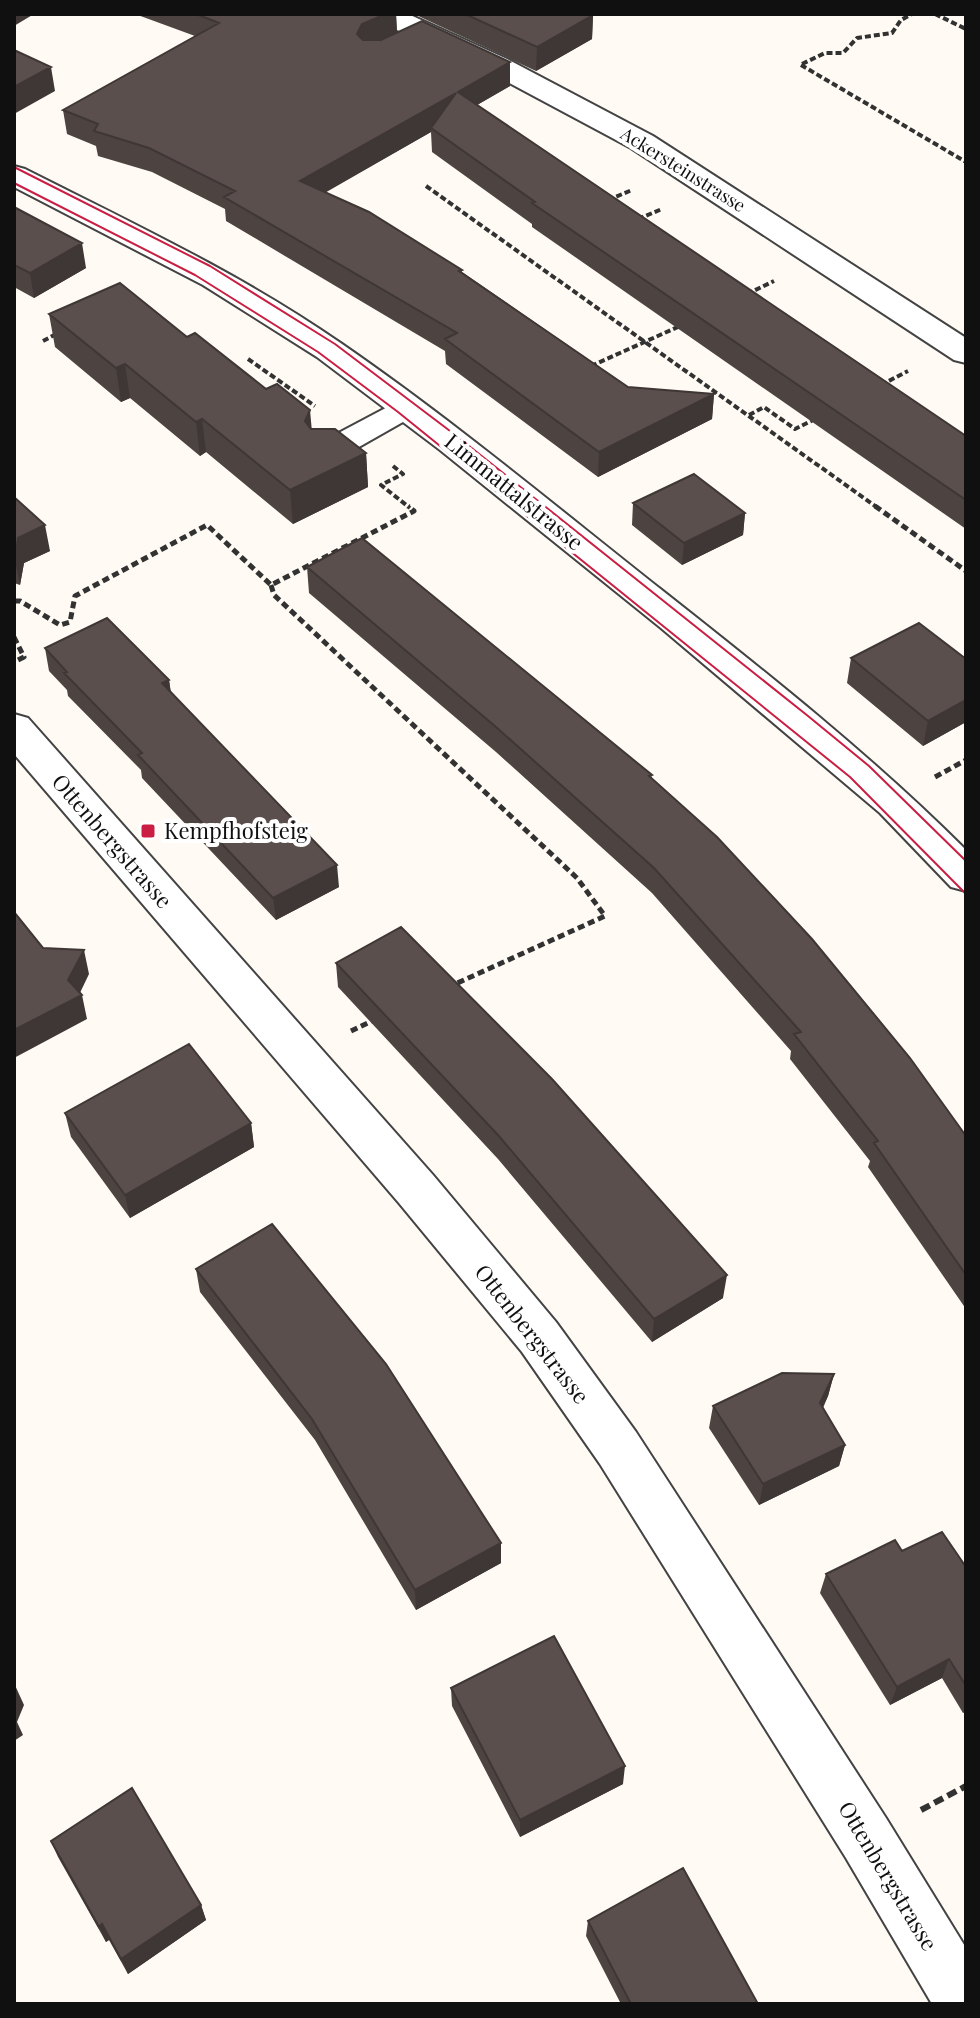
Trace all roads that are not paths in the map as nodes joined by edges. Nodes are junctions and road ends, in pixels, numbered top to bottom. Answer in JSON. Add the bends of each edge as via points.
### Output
{"nodes":[{"id":1,"x":385,"y":14,"type":"edge"},
{"id":2,"x":425,"y":31,"type":"junction"},
{"id":3,"x":397,"y":45,"type":"edge"},
{"id":4,"x":14,"y":175,"type":"edge"},
{"id":5,"x":966,"y":353,"type":"edge"},
{"id":6,"x":407,"y":408,"type":"junction"},
{"id":7,"x":325,"y":453,"type":"edge"},
{"id":8,"x":14,"y":728,"type":"edge"},
{"id":9,"x":966,"y":876,"type":"edge"},
{"id":10,"x":966,"y":2004,"type":"edge"}],
"edges":[{"from":1,"to":2,"type":"street","name":"Ackersteinstrasse"},
{"from":2,"to":3,"type":"lane"},
{"from":2,"to":5,"type":"street","name":"Ackersteinstrasse","via":[[642,142]]},
{"from":4,"to":6,"type":"street","name":"Limmattalstrasse","via":[[214,278],[329,350]]},
{"from":6,"to":7,"type":"lane"},
{"from":6,"to":9,"type":"street","name":"Limmattalstrasse","via":[[882,792]]},
{"from":8,"to":10,"type":"street","name":"Ottenbergstrasse","via":[[539,1337],[618,1448]]}]}
